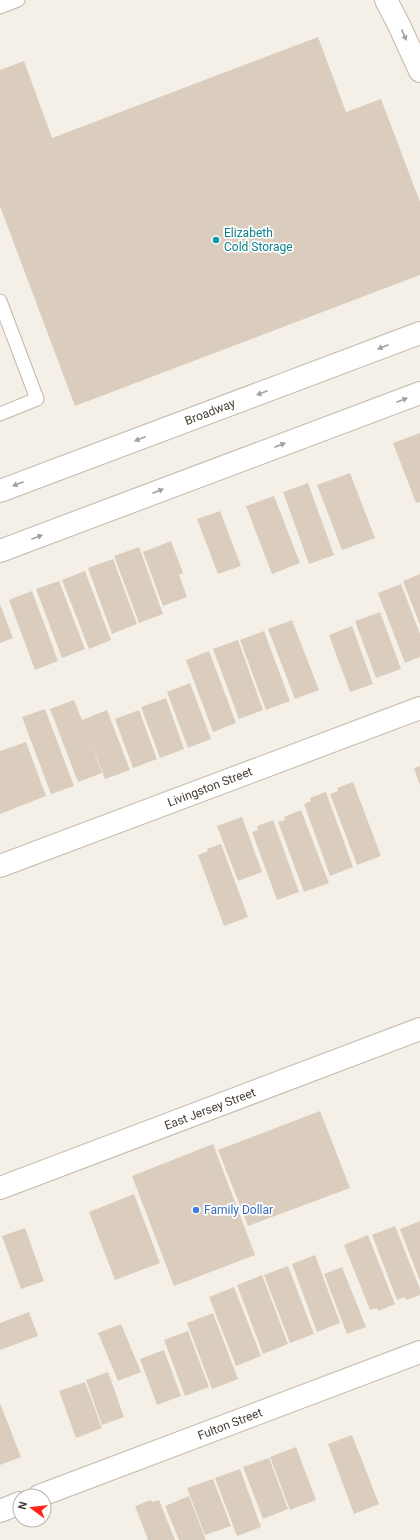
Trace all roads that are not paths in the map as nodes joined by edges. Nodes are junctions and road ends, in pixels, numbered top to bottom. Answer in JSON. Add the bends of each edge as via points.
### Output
{"nodes":[{"id":1,"x":18,"y":0,"type":"edge"},
{"id":2,"x":386,"y":0,"type":"edge"},
{"id":3,"x":0,"y":8,"type":"edge"},
{"id":4,"x":420,"y":72,"type":"edge"},
{"id":5,"x":0,"y":301,"type":"edge"},
{"id":6,"x":420,"y":333,"type":"edge"},
{"id":7,"x":420,"y":393,"type":"edge"},
{"id":8,"x":0,"y":414,"type":"edge"},
{"id":9,"x":0,"y":491,"type":"edge"},
{"id":10,"x":0,"y":550,"type":"edge"},
{"id":11,"x":420,"y":708,"type":"edge"},
{"id":12,"x":0,"y":866,"type":"edge"},
{"id":13,"x":420,"y":1029,"type":"edge"},
{"id":14,"x":0,"y":1188,"type":"edge"},
{"id":15,"x":420,"y":1352,"type":"edge"},
{"id":16,"x":52,"y":1491,"type":"edge"},
{"id":17,"x":12,"y":1506,"type":"edge"},
{"id":18,"x":0,"y":1511,"type":"edge"}],
"edges":[{"from":1,"to":3,"type":"lane"},
{"from":2,"to":4,"type":"street","one_way":true},
{"from":5,"to":8,"type":"lane","via":[[37,399]]},
{"from":6,"to":9,"type":"street","name":"Broadway","one_way":true},
{"from":10,"to":7,"type":"street","one_way":true},
{"from":11,"to":12,"type":"street","name":"Livingston Street"},
{"from":13,"to":14,"type":"street","name":"East Jersey Street"},
{"from":15,"to":16,"type":"street","name":"Fulton Street"},
{"from":17,"to":18,"type":"street"}]}
